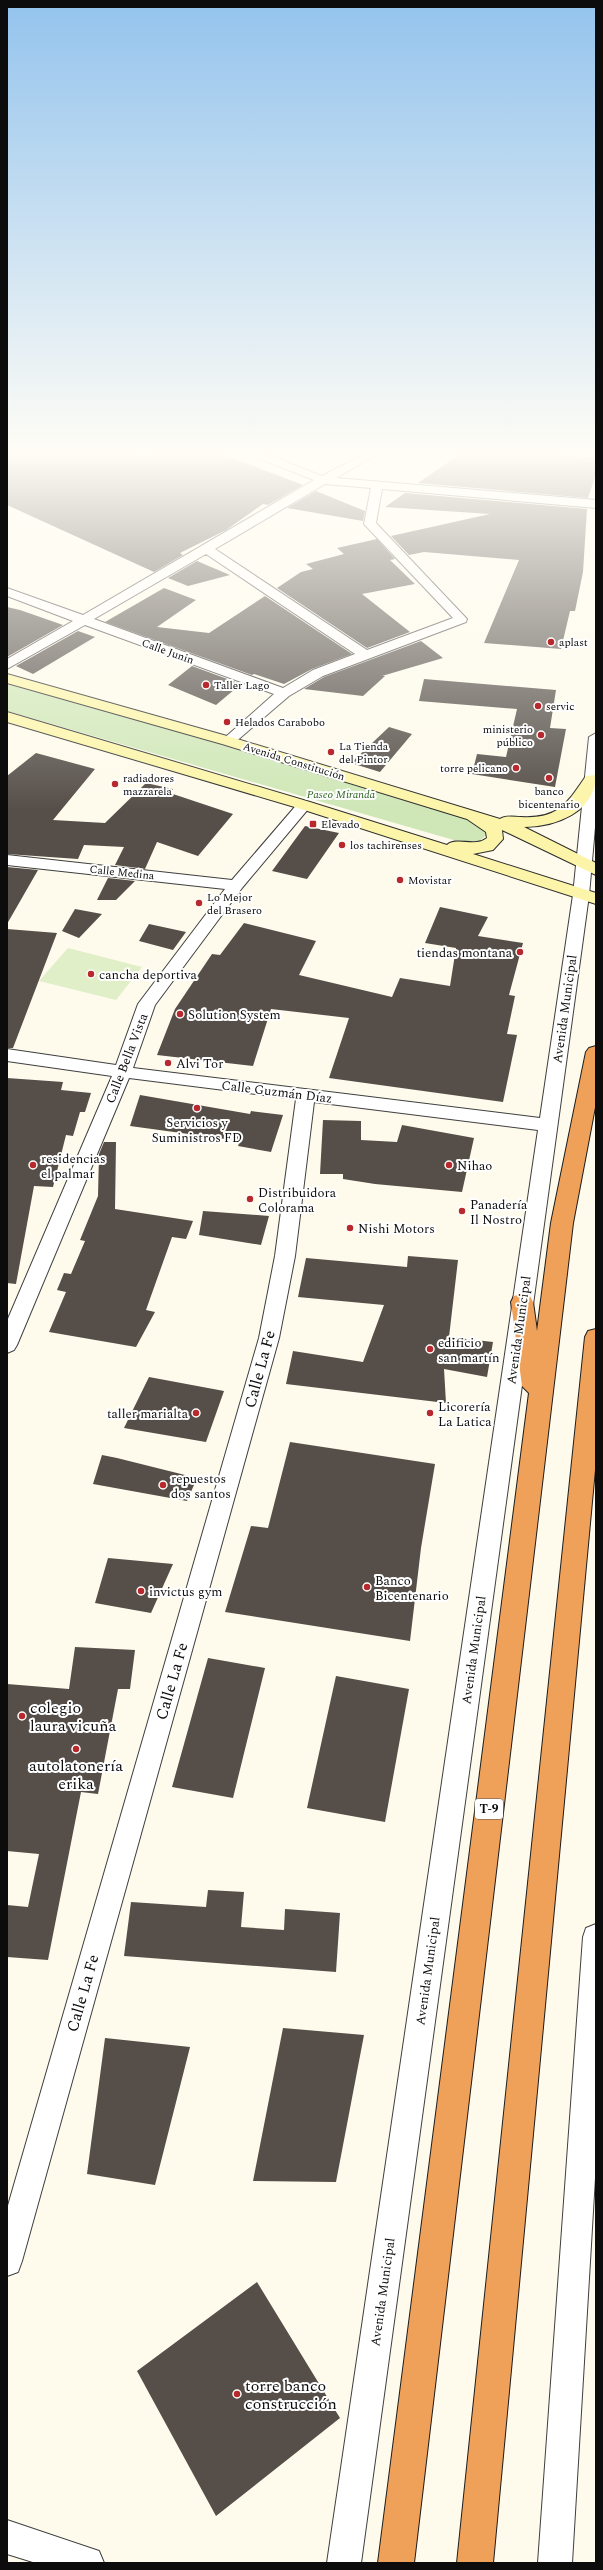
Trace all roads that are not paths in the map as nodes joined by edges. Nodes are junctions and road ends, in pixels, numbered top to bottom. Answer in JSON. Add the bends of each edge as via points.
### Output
{"nodes":[{"id":1,"x":172,"y":570,"type":"edge"},
{"id":2,"x":238,"y":570,"type":"edge"},
{"id":3,"x":414,"y":570,"type":"edge"},
{"id":4,"x":7,"y":592,"type":"edge"},
{"id":5,"x":85,"y":621,"type":"junction"},
{"id":6,"x":364,"y":654,"type":"junction"},
{"id":7,"x":7,"y":665,"type":"edge"},
{"id":8,"x":11,"y":681,"type":"edge"},
{"id":9,"x":284,"y":693,"type":"junction"},
{"id":10,"x":7,"y":717,"type":"edge"},
{"id":11,"x":596,"y":737,"type":"edge"},
{"id":12,"x":228,"y":741,"type":"junction"},
{"id":13,"x":592,"y":779,"type":"junction"},
{"id":14,"x":304,"y":805,"type":"junction"},
{"id":15,"x":450,"y":808,"type":"junction"},
{"id":16,"x":7,"y":860,"type":"edge"},
{"id":17,"x":590,"y":867,"type":"edge"},
{"id":18,"x":236,"y":885,"type":"junction"},
{"id":19,"x":588,"y":897,"type":"edge"},
{"id":20,"x":7,"y":1055,"type":"edge"},
{"id":21,"x":596,"y":1055,"type":"edge"},
{"id":22,"x":123,"y":1072,"type":"junction"},
{"id":23,"x":306,"y":1095,"type":"junction"},
{"id":24,"x":547,"y":1125,"type":"junction"},
{"id":25,"x":522,"y":1302,"type":"junction"},
{"id":26,"x":596,"y":1337,"type":"edge"},
{"id":27,"x":7,"y":1345,"type":"edge"},
{"id":28,"x":538,"y":1412,"type":"junction"},
{"id":29,"x":596,"y":1937,"type":"edge"},
{"id":30,"x":7,"y":2261,"type":"edge"},
{"id":31,"x":7,"y":2537,"type":"edge"},
{"id":32,"x":87,"y":2563,"type":"edge"},
{"id":33,"x":344,"y":2563,"type":"edge"},
{"id":34,"x":396,"y":2563,"type":"edge"},
{"id":35,"x":475,"y":2563,"type":"edge"},
{"id":36,"x":555,"y":2563,"type":"edge"}],
"edges":[{"from":1,"to":5,"type":"street"},
{"from":2,"to":6,"type":"street"},
{"from":3,"to":6,"type":"street","via":[[461,618]]},
{"from":4,"to":5,"type":"street","name":"Calle Junin"},
{"from":5,"to":7,"type":"street"},
{"from":5,"to":9,"type":"street","name":"Calle Junin"},
{"from":6,"to":9,"type":"street","via":[[318,673]]},
{"from":8,"to":12,"type":"main road","name":"Avenida Constitución"},
{"from":9,"to":12,"type":"street"},
{"from":10,"to":14,"type":"main road"},
{"from":11,"to":13,"type":"street","name":"Avenida Municipal"},
{"from":12,"to":15,"type":"main road","name":"Avenida Constitución"},
{"from":13,"to":15,"type":"main road","via":[[577,803],[553,820],[534,823],[503,820]]},
{"from":13,"to":17,"type":"street","name":"Avenida Municipal"},
{"from":14,"to":15,"type":"main road","via":[[452,846],[476,849],[492,843],[495,835],[489,826]]},
{"from":14,"to":18,"type":"street","name":"Calle Bella Vista"},
{"from":14,"to":19,"type":"main road"},
{"from":15,"to":17,"type":"main road","name":"Avenida Constitución","via":[[513,828]]},
{"from":16,"to":18,"type":"street","name":"Calle Medina"},
{"from":17,"to":19,"type":"street","name":"Avenida Municipal"},
{"from":18,"to":22,"type":"street","name":"Calle Bella Vista","via":[[147,1004]]},
{"from":19,"to":24,"type":"street","name":"Avenida Municipal"},
{"from":20,"to":22,"type":"street","name":"Calle Guzmán Díaz"},
{"from":21,"to":28,"type":"highway","number":"T-9","via":[[562,1223]]},
{"from":22,"to":23,"type":"street","name":"Calle Guzmán Díaz"},
{"from":22,"to":27,"type":"street","name":"Calle Bella Vista"},
{"from":23,"to":24,"type":"street","name":"Calle Guzmán Díaz"},
{"from":23,"to":30,"type":"street","name":"Calle La Fe","via":[[285,1256],[269,1338]]},
{"from":24,"to":25,"type":"street","name":"Avenida Municipal"},
{"from":25,"to":28,"type":"highway"},
{"from":25,"to":33,"type":"street","name":"Avenida Municipal"},
{"from":26,"to":35,"type":"highway"},
{"from":28,"to":34,"type":"highway","number":"T-9"},
{"from":29,"to":36,"type":"street"},
{"from":31,"to":32,"type":"street"}]}
